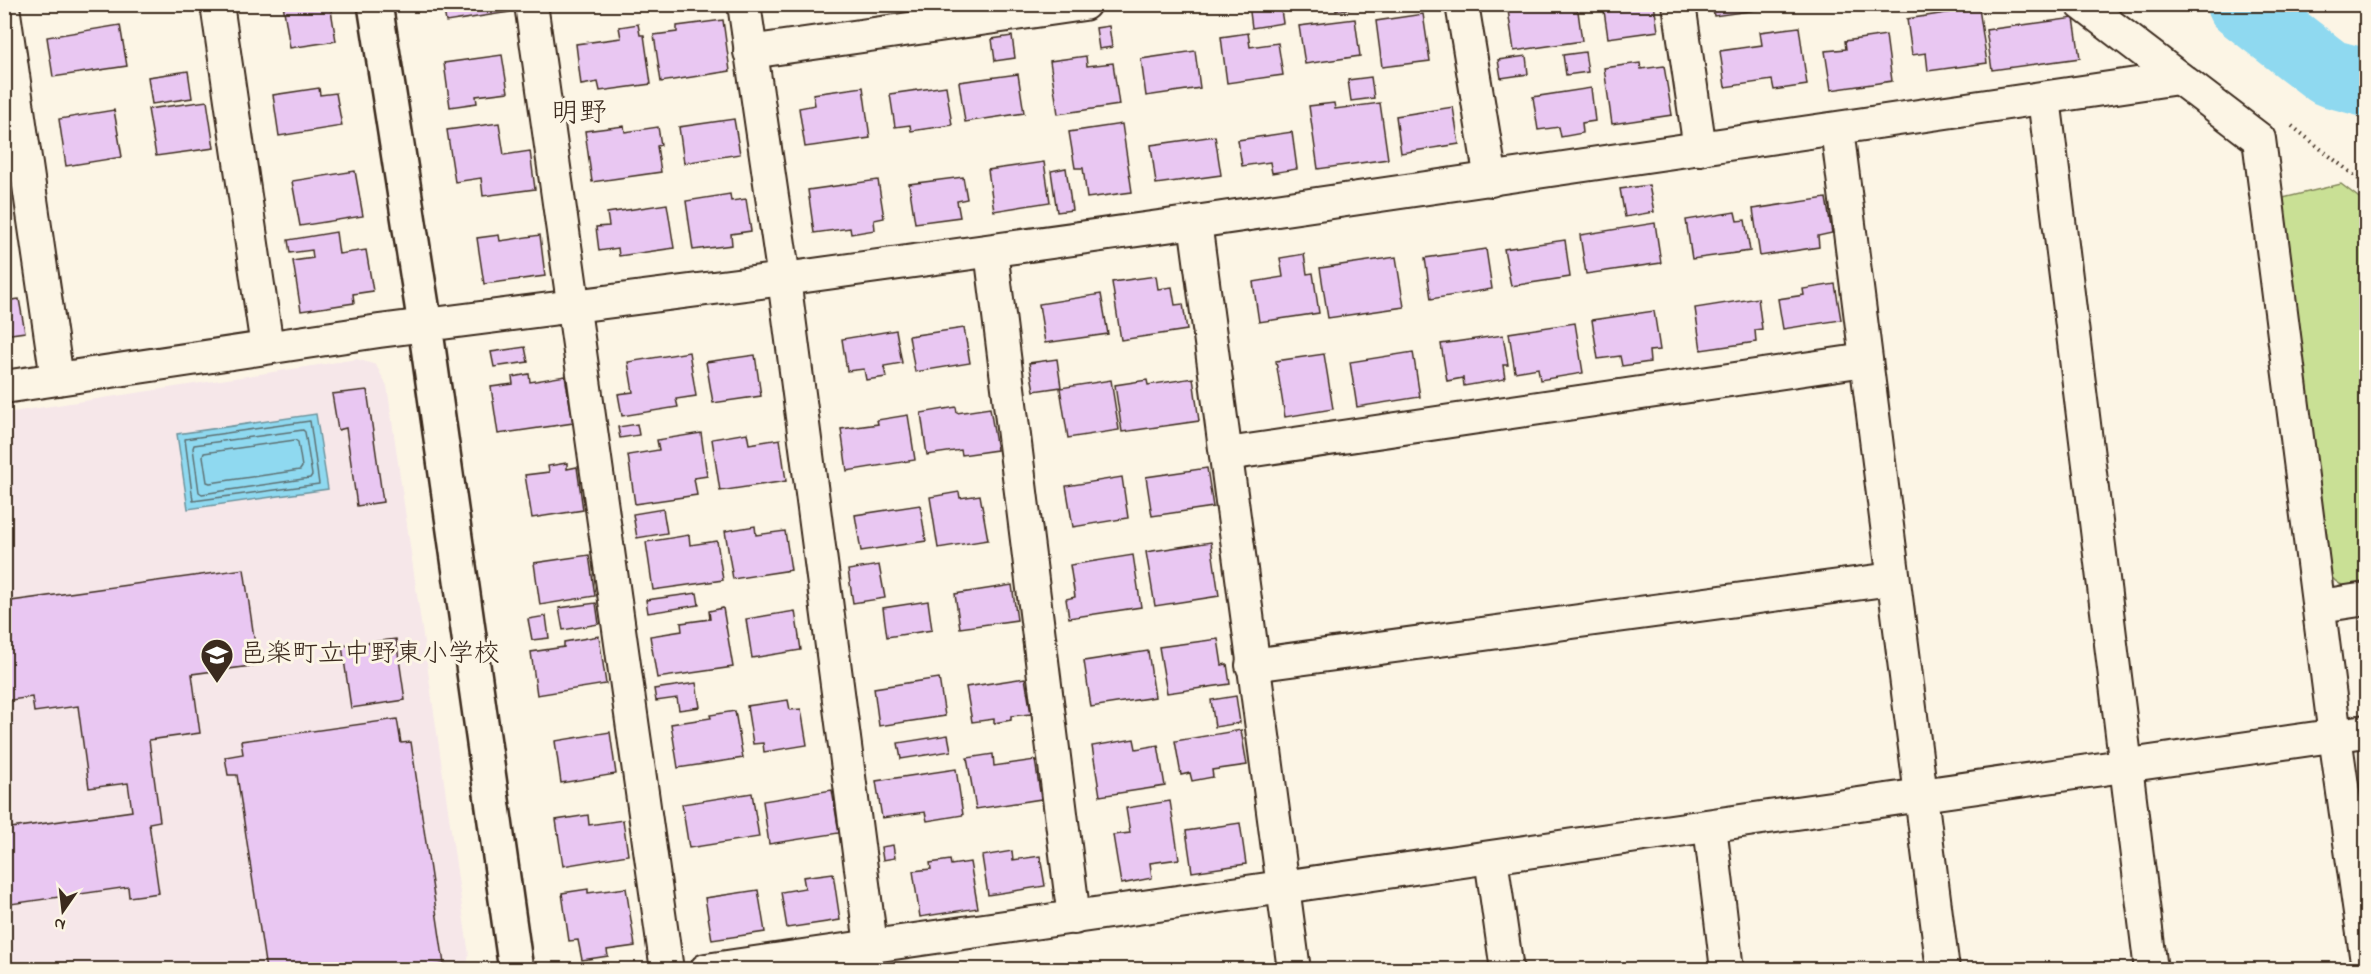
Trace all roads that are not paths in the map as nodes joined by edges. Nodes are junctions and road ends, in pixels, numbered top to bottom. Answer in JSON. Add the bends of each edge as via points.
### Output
{"nodes":[{"id":1,"x":217,"y":4,"type":"edge"},
{"id":2,"x":375,"y":4,"type":"edge"},
{"id":3,"x":531,"y":4,"type":"edge"},
{"id":4,"x":744,"y":4,"type":"edge"},
{"id":5,"x":1084,"y":4,"type":"edge"},
{"id":6,"x":1462,"y":4,"type":"edge"},
{"id":7,"x":1679,"y":4,"type":"edge"},
{"id":8,"x":2082,"y":4,"type":"edge"},
{"id":9,"x":4,"y":13,"type":"edge"},
{"id":10,"x":750,"y":52,"type":"junction"},
{"id":11,"x":2178,"y":78,"type":"junction"},
{"id":12,"x":2044,"y":98,"type":"junction"},
{"id":13,"x":1837,"y":129,"type":"junction"},
{"id":14,"x":1700,"y":149,"type":"junction"},
{"id":15,"x":15,"y":154,"type":"edge"},
{"id":16,"x":1491,"y":180,"type":"junction"},
{"id":17,"x":1195,"y":222,"type":"junction"},
{"id":18,"x":991,"y":251,"type":"junction"},
{"id":19,"x":784,"y":279,"type":"junction"},
{"id":20,"x":575,"y":305,"type":"junction"},
{"id":21,"x":425,"y":325,"type":"junction"},
{"id":22,"x":267,"y":347,"type":"junction"},
{"id":23,"x":1865,"y":360,"type":"junction"},
{"id":24,"x":57,"y":379,"type":"junction"},
{"id":25,"x":4,"y":387,"type":"edge"},
{"id":26,"x":1227,"y":454,"type":"junction"},
{"id":27,"x":1892,"y":579,"type":"junction"},
{"id":28,"x":2367,"y":599,"type":"edge"},
{"id":29,"x":2320,"y":606,"type":"junction"},
{"id":30,"x":1252,"y":665,"type":"junction"},
{"id":31,"x":2367,"y":731,"type":"edge"},
{"id":32,"x":2335,"y":736,"type":"junction"},
{"id":33,"x":2126,"y":766,"type":"junction"},
{"id":34,"x":1922,"y":795,"type":"junction"},
{"id":35,"x":1710,"y":826,"type":"junction"},
{"id":36,"x":1491,"y":858,"type":"junction"},
{"id":37,"x":1281,"y":888,"type":"junction"},
{"id":38,"x":1074,"y":918,"type":"junction"},
{"id":39,"x":872,"y":945,"type":"junction"},
{"id":40,"x":2366,"y":950,"type":"edge"},
{"id":41,"x":516,"y":969,"type":"edge"},
{"id":42,"x":667,"y":969,"type":"edge"},
{"id":43,"x":706,"y":969,"type":"edge"},
{"id":44,"x":1294,"y":969,"type":"edge"},
{"id":45,"x":1507,"y":969,"type":"edge"},
{"id":46,"x":1727,"y":969,"type":"edge"},
{"id":47,"x":1943,"y":969,"type":"edge"},
{"id":48,"x":2151,"y":969,"type":"edge"}],
"edges":[{"from":1,"to":22,"type":"street"},
{"from":2,"to":21,"type":"street"},
{"from":3,"to":20,"type":"street"},
{"from":4,"to":10,"type":"street"},
{"from":5,"to":10,"type":"street"},
{"from":6,"to":16,"type":"street"},
{"from":7,"to":14,"type":"street"},
{"from":8,"to":11,"type":"street"},
{"from":9,"to":15,"type":"street"},
{"from":10,"to":19,"type":"street"},
{"from":11,"to":12,"type":"street"},
{"from":11,"to":29,"type":"street","via":[[2259,139]]},
{"from":12,"to":13,"type":"street"},
{"from":12,"to":33,"type":"street"},
{"from":13,"to":14,"type":"street"},
{"from":13,"to":23,"type":"street"},
{"from":14,"to":16,"type":"street"},
{"from":15,"to":24,"type":"street"},
{"from":16,"to":17,"type":"street"},
{"from":17,"to":18,"type":"street"},
{"from":17,"to":26,"type":"street"},
{"from":18,"to":19,"type":"street"},
{"from":18,"to":38,"type":"street"},
{"from":19,"to":20,"type":"street"},
{"from":19,"to":39,"type":"street"},
{"from":20,"to":21,"type":"street"},
{"from":20,"to":42,"type":"street"},
{"from":21,"to":22,"type":"street"},
{"from":21,"to":41,"type":"street"},
{"from":22,"to":24,"type":"street"},
{"from":23,"to":26,"type":"street"},
{"from":23,"to":27,"type":"street"},
{"from":24,"to":25,"type":"street"},
{"from":26,"to":30,"type":"street"},
{"from":27,"to":30,"type":"street"},
{"from":27,"to":34,"type":"street"},
{"from":28,"to":29,"type":"street"},
{"from":29,"to":32,"type":"street"},
{"from":30,"to":37,"type":"street"},
{"from":31,"to":32,"type":"street"},
{"from":32,"to":33,"type":"street"},
{"from":32,"to":40,"type":"street"},
{"from":33,"to":34,"type":"street"},
{"from":33,"to":48,"type":"street"},
{"from":34,"to":35,"type":"street"},
{"from":34,"to":47,"type":"street"},
{"from":35,"to":36,"type":"street"},
{"from":35,"to":46,"type":"street"},
{"from":36,"to":37,"type":"street"},
{"from":36,"to":45,"type":"street"},
{"from":37,"to":38,"type":"street"},
{"from":37,"to":44,"type":"street"},
{"from":38,"to":39,"type":"street"},
{"from":39,"to":43,"type":"street"}]}
